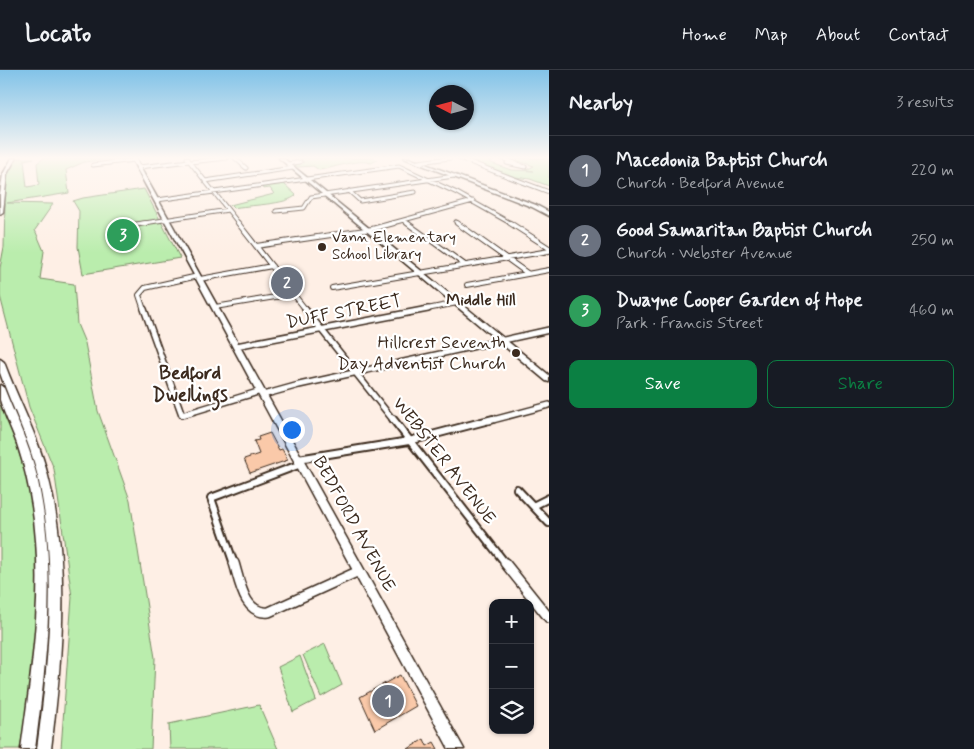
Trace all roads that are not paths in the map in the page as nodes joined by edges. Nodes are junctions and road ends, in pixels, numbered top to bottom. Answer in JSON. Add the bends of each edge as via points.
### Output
{"nodes":[{"id":1,"x":3,"y":190,"type":"edge"},
{"id":2,"x":151,"y":190,"type":"edge"},
{"id":3,"x":228,"y":190,"type":"edge"},
{"id":4,"x":320,"y":190,"type":"edge"},
{"id":5,"x":359,"y":190,"type":"edge"},
{"id":6,"x":412,"y":190,"type":"edge"},
{"id":7,"x":450,"y":190,"type":"edge"},
{"id":8,"x":490,"y":190,"type":"edge"},
{"id":9,"x":349,"y":191,"type":"junction"},
{"id":10,"x":213,"y":192,"type":"junction"},
{"id":11,"x":326,"y":195,"type":"junction"},
{"id":12,"x":157,"y":200,"type":"junction"},
{"id":13,"x":473,"y":201,"type":"junction"},
{"id":14,"x":228,"y":210,"type":"junction"},
{"id":15,"x":276,"y":211,"type":"dead end"},
{"id":16,"x":0,"y":212,"type":"edge"},
{"id":17,"x":549,"y":214,"type":"edge"},
{"id":18,"x":167,"y":219,"type":"junction"},
{"id":19,"x":404,"y":221,"type":"junction"},
{"id":20,"x":456,"y":222,"type":"dead end"},
{"id":21,"x":368,"y":230,"type":"junction"},
{"id":22,"x":256,"y":246,"type":"junction"},
{"id":23,"x":549,"y":249,"type":"edge"},
{"id":24,"x":119,"y":250,"type":"dead end"},
{"id":25,"x":506,"y":258,"type":"junction"},
{"id":26,"x":465,"y":265,"type":"junction"},
{"id":27,"x":272,"y":266,"type":"junction"},
{"id":28,"x":549,"y":270,"type":"edge"},
{"id":29,"x":420,"y":273,"type":"junction"},
{"id":30,"x":527,"y":274,"type":"junction"},
{"id":31,"x":199,"y":278,"type":"junction"},
{"id":32,"x":467,"y":285,"type":"dead end"},
{"id":33,"x":332,"y":288,"type":"dead end"},
{"id":34,"x":294,"y":294,"type":"junction"},
{"id":35,"x":457,"y":303,"type":"junction"},
{"id":36,"x":215,"y":307,"type":"junction"},
{"id":37,"x":323,"y":330,"type":"junction"},
{"id":38,"x":549,"y":330,"type":"edge"},
{"id":39,"x":503,"y":341,"type":"junction"},
{"id":40,"x":236,"y":346,"type":"junction"},
{"id":41,"x":0,"y":362,"type":"edge"},
{"id":42,"x":357,"y":374,"type":"junction"},
{"id":43,"x":549,"y":379,"type":"edge"},
{"id":44,"x":0,"y":388,"type":"edge"},
{"id":45,"x":262,"y":393,"type":"junction"},
{"id":46,"x":549,"y":405,"type":"edge"},
{"id":47,"x":410,"y":441,"type":"junction"},
{"id":48,"x":300,"y":462,"type":"junction"},
{"id":49,"x":518,"y":489,"type":"dead end"},
{"id":50,"x":549,"y":498,"type":"edge"},
{"id":51,"x":533,"y":506,"type":"junction"},
{"id":52,"x":549,"y":524,"type":"edge"},
{"id":53,"x":359,"y":571,"type":"junction"},
{"id":54,"x":549,"y":618,"type":"edge"},
{"id":55,"x":28,"y":749,"type":"edge"},
{"id":56,"x":44,"y":749,"type":"edge"},
{"id":57,"x":457,"y":749,"type":"edge"}],
"edges":[{"from":1,"to":16,"type":"street"},
{"from":2,"to":12,"type":"street","name":"BEDFORD AVENUE"},
{"from":3,"to":10,"type":"street"},
{"from":4,"to":11,"type":"street"},
{"from":5,"to":9,"type":"street"},
{"from":6,"to":9,"type":"street","via":[[415,192],[360,201]]},
{"from":7,"to":13,"type":"street"},
{"from":8,"to":17,"type":"street"},
{"from":9,"to":11,"type":"street"},
{"from":10,"to":12,"type":"street"},
{"from":10,"to":14,"type":"street","name":"WEBSTER AVENUE"},
{"from":11,"to":15,"type":"street","via":[[311,197],[304,208]]},
{"from":11,"to":21,"type":"street"},
{"from":12,"to":18,"type":"street","name":"BEDFORD AVENUE"},
{"from":13,"to":19,"type":"street"},
{"from":13,"to":23,"type":"street"},
{"from":14,"to":18,"type":"street"},
{"from":14,"to":22,"type":"street","name":"WEBSTER AVENUE"},
{"from":18,"to":24,"type":"street","via":[[127,226]]},
{"from":18,"to":31,"type":"street","name":"BEDFORD AVENUE"},
{"from":19,"to":21,"type":"street"},
{"from":19,"to":26,"type":"street"},
{"from":20,"to":25,"type":"street"},
{"from":21,"to":22,"type":"street"},
{"from":21,"to":29,"type":"street"},
{"from":22,"to":27,"type":"street","name":"WEBSTER AVENUE"},
{"from":23,"to":25,"type":"street"},
{"from":25,"to":26,"type":"street"},
{"from":25,"to":30,"type":"street"},
{"from":26,"to":29,"type":"street"},
{"from":27,"to":31,"type":"street"},
{"from":27,"to":34,"type":"street","name":"WEBSTER AVENUE"},
{"from":28,"to":30,"type":"street"},
{"from":29,"to":33,"type":"street"},
{"from":29,"to":35,"type":"street"},
{"from":30,"to":32,"type":"street"},
{"from":31,"to":36,"type":"street","name":"BEDFORD AVENUE"},
{"from":31,"to":45,"type":"street","via":[[145,288],[139,295],[182,415]]},
{"from":34,"to":36,"type":"street"},
{"from":34,"to":37,"type":"street","name":"WEBSTER AVENUE"},
{"from":35,"to":37,"type":"street","name":"DUFF STREET"},
{"from":35,"to":39,"type":"street"},
{"from":36,"to":40,"type":"street","name":"BEDFORD AVENUE"},
{"from":37,"to":40,"type":"street","name":"DUFF STREET"},
{"from":37,"to":42,"type":"street","name":"WEBSTER AVENUE"},
{"from":38,"to":39,"type":"street"},
{"from":39,"to":42,"type":"street"},
{"from":39,"to":43,"type":"street"},
{"from":40,"to":45,"type":"street","name":"BEDFORD AVENUE"},
{"from":41,"to":56,"type":"street","via":[[36,451],[49,502],[55,594],[54,651]]},
{"from":42,"to":45,"type":"street"},
{"from":42,"to":47,"type":"street","name":"WEBSTER AVENUE"},
{"from":44,"to":55,"type":"street","via":[[31,474],[40,538],[40,647]]},
{"from":45,"to":48,"type":"street","name":"BEDFORD AVENUE"},
{"from":46,"to":47,"type":"street"},
{"from":47,"to":48,"type":"street"},
{"from":47,"to":54,"type":"street","name":"WEBSTER AVENUE"},
{"from":48,"to":53,"type":"street","name":"BEDFORD AVENUE"},
{"from":48,"to":53,"type":"street","via":[[211,498],[249,606],[260,613],[269,612]]},
{"from":49,"to":51,"type":"street"},
{"from":50,"to":51,"type":"street"},
{"from":51,"to":52,"type":"street"},
{"from":53,"to":57,"type":"street","name":"BEDFORD AVENUE"}]}
